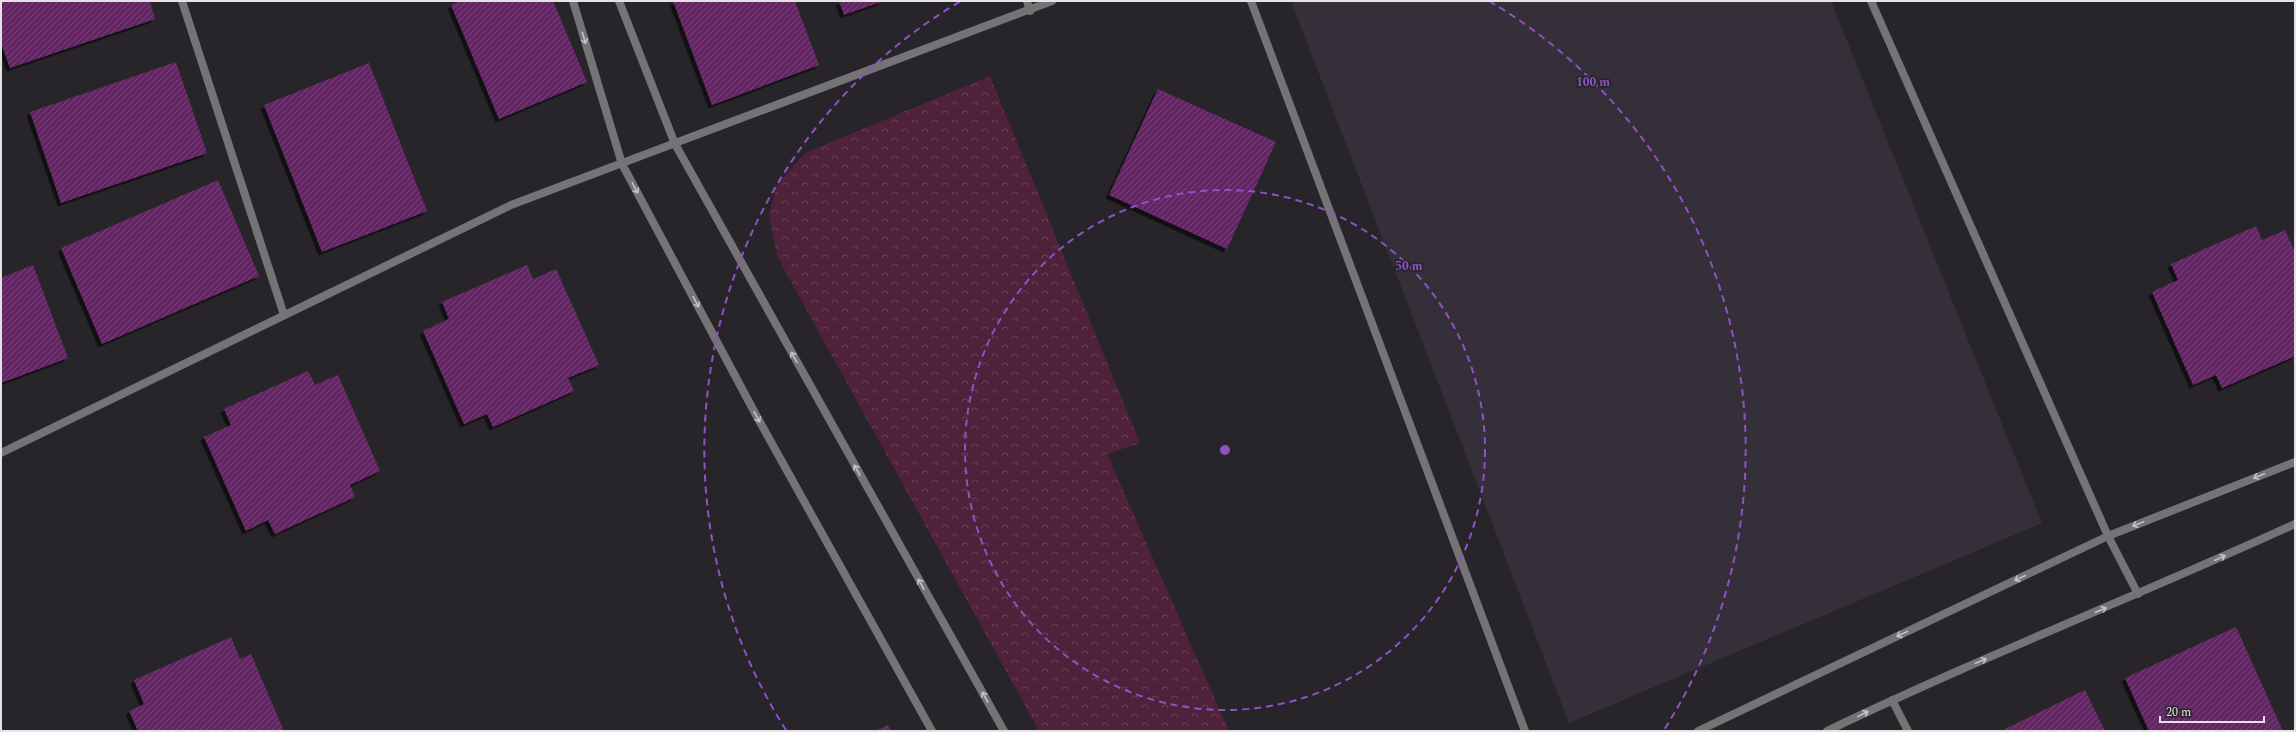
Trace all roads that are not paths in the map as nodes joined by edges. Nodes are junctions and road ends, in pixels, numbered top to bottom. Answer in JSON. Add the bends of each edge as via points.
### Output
{"nodes":[{"id":1,"x":182,"y":1,"type":"edge"},
{"id":2,"x":573,"y":1,"type":"edge"},
{"id":3,"x":620,"y":1,"type":"edge"},
{"id":4,"x":1027,"y":1,"type":"edge"},
{"id":5,"x":1052,"y":1,"type":"edge"},
{"id":6,"x":1251,"y":1,"type":"edge"},
{"id":7,"x":1871,"y":1,"type":"edge"},
{"id":8,"x":1030,"y":11,"type":"junction"},
{"id":9,"x":675,"y":144,"type":"junction"},
{"id":10,"x":622,"y":164,"type":"junction"},
{"id":11,"x":284,"y":315,"type":"junction"},
{"id":12,"x":1,"y":452,"type":"edge"},
{"id":13,"x":2295,"y":462,"type":"edge"},
{"id":14,"x":2295,"y":524,"type":"edge"},
{"id":15,"x":2108,"y":536,"type":"junction"},
{"id":16,"x":2138,"y":594,"type":"junction"},
{"id":17,"x":1892,"y":700,"type":"junction"},
{"id":18,"x":932,"y":731,"type":"edge"},
{"id":19,"x":1004,"y":731,"type":"edge"},
{"id":20,"x":1525,"y":731,"type":"edge"},
{"id":21,"x":1698,"y":731,"type":"edge"},
{"id":22,"x":1827,"y":731,"type":"edge"},
{"id":23,"x":1908,"y":731,"type":"edge"}],
"edges":[{"from":1,"to":11,"type":"street"},
{"from":2,"to":10,"type":"street","one_way":true},
{"from":3,"to":9,"type":"street"},
{"from":4,"to":8,"type":"street"},
{"from":5,"to":8,"type":"street"},
{"from":6,"to":20,"type":"street"},
{"from":7,"to":15,"type":"street"},
{"from":8,"to":9,"type":"street"},
{"from":9,"to":10,"type":"street"},
{"from":19,"to":9,"type":"street","one_way":true},
{"from":10,"to":11,"type":"street","via":[[511,205]]},
{"from":10,"to":18,"type":"street","one_way":true,"via":[[756,415]]},
{"from":11,"to":12,"type":"street"},
{"from":13,"to":15,"type":"street","one_way":true},
{"from":16,"to":14,"type":"street","one_way":true},
{"from":15,"to":16,"type":"street"},
{"from":15,"to":21,"type":"street","one_way":true},
{"from":17,"to":16,"type":"street","one_way":true},
{"from":22,"to":17,"type":"street","one_way":true},
{"from":17,"to":23,"type":"street"}]}
